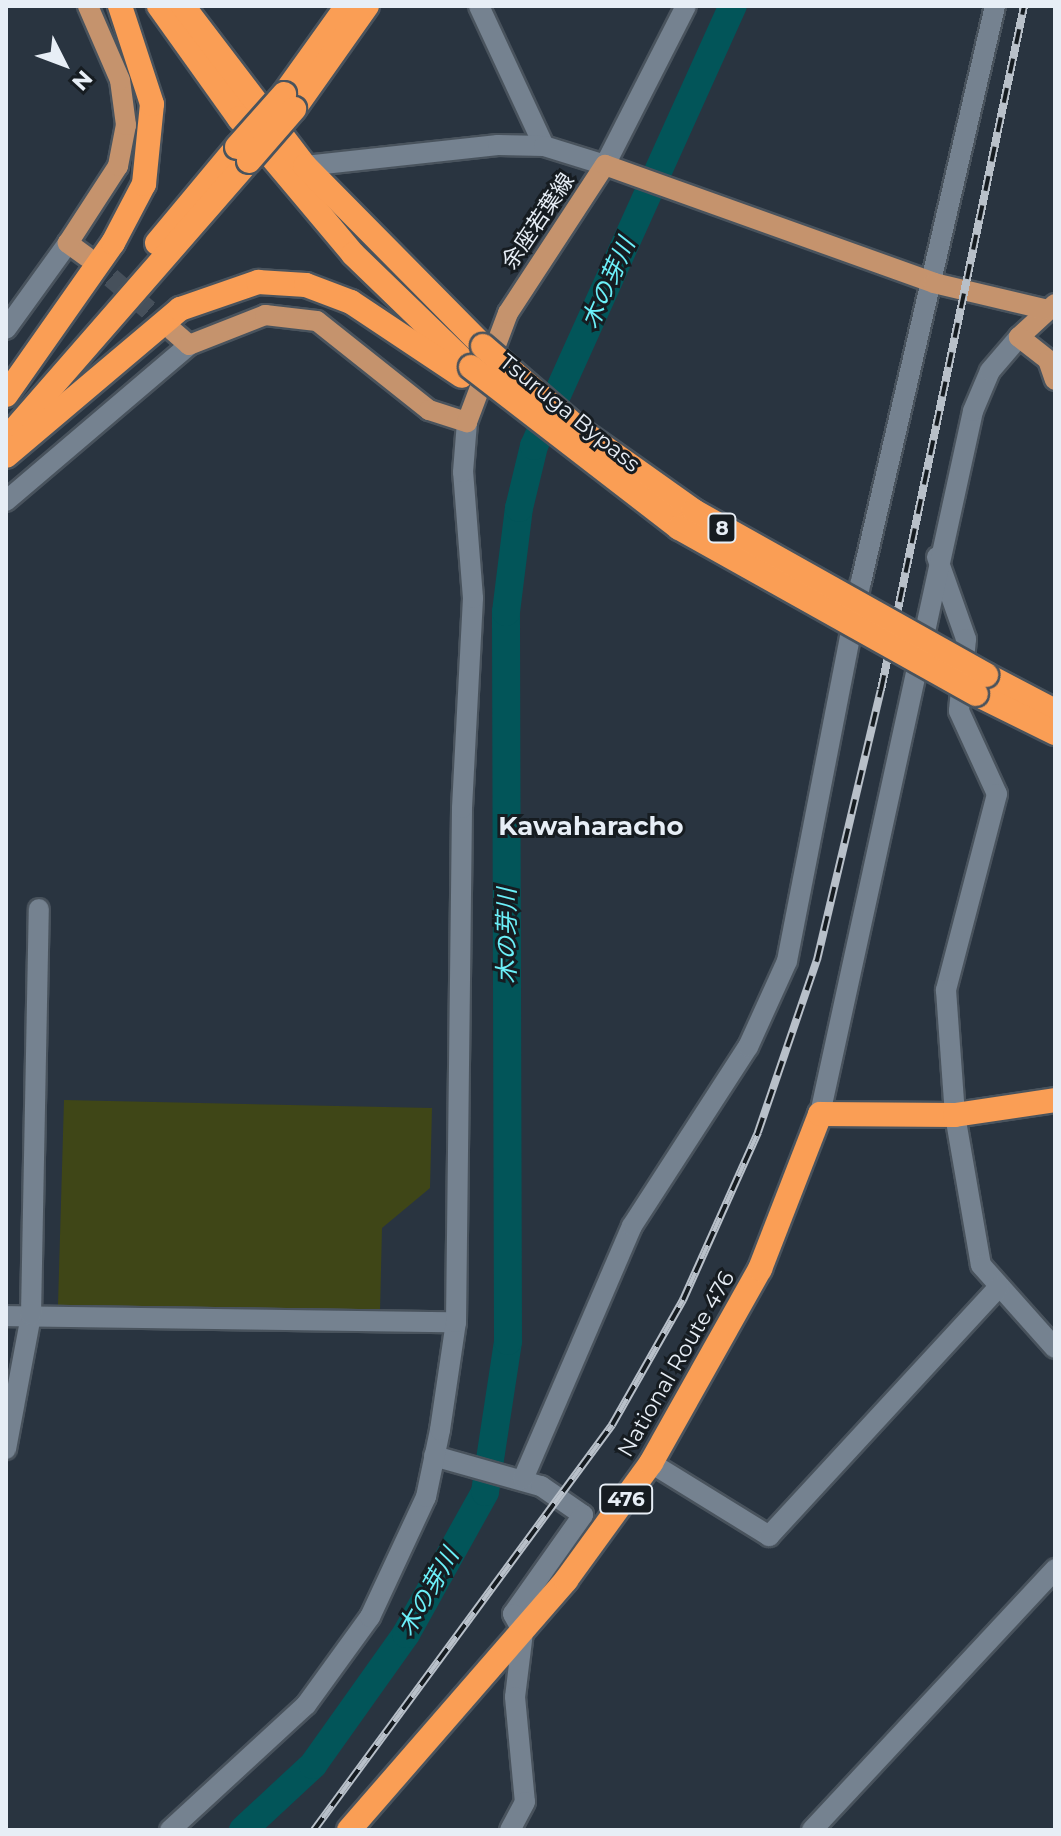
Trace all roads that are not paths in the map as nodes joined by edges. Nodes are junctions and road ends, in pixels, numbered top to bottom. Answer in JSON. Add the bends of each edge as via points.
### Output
{"nodes":[{"id":1,"x":88,"y":6,"type":"edge"},
{"id":2,"x":120,"y":6,"type":"edge"},
{"id":3,"x":159,"y":6,"type":"edge"},
{"id":4,"x":183,"y":6,"type":"edge"},
{"id":5,"x":197,"y":6,"type":"edge"},
{"id":6,"x":347,"y":6,"type":"edge"},
{"id":7,"x":367,"y":6,"type":"edge"},
{"id":8,"x":479,"y":6,"type":"edge"},
{"id":9,"x":686,"y":6,"type":"edge"},
{"id":10,"x":995,"y":6,"type":"edge"},
{"id":11,"x":289,"y":101,"type":"junction"},
{"id":12,"x":544,"y":146,"type":"junction"},
{"id":13,"x":243,"y":154,"type":"junction"},
{"id":14,"x":605,"y":165,"type":"junction"},
{"id":15,"x":305,"y":166,"type":"junction"},
{"id":16,"x":68,"y":243,"type":"junction"},
{"id":17,"x":87,"y":257,"type":"tunnel mouth"},
{"id":18,"x":934,"y":283,"type":"junction"},
{"id":19,"x":1051,"y":307,"type":"edge"},
{"id":20,"x":6,"y":329,"type":"edge"},
{"id":21,"x":173,"y":331,"type":"tunnel mouth"},
{"id":22,"x":1019,"y":337,"type":"junction"},
{"id":23,"x":189,"y":345,"type":"junction"},
{"id":24,"x":472,"y":363,"type":"junction"},
{"id":25,"x":1055,"y":380,"type":"edge"},
{"id":26,"x":6,"y":395,"type":"edge"},
{"id":27,"x":6,"y":417,"type":"edge"},
{"id":28,"x":467,"y":422,"type":"junction"},
{"id":29,"x":6,"y":439,"type":"edge"},
{"id":30,"x":6,"y":456,"type":"edge"},
{"id":31,"x":6,"y":501,"type":"edge"},
{"id":32,"x":937,"y":557,"type":"junction"},
{"id":33,"x":984,"y":679,"type":"junction"},
{"id":34,"x":1055,"y":695,"type":"edge"},
{"id":35,"x":1055,"y":711,"type":"edge"},
{"id":36,"x":1055,"y":733,"type":"edge"},
{"id":37,"x":39,"y":909,"type":"dead end"},
{"id":38,"x":1055,"y":1100,"type":"edge"},
{"id":39,"x":820,"y":1114,"type":"junction"},
{"id":40,"x":955,"y":1115,"type":"junction"},
{"id":41,"x":999,"y":1287,"type":"junction"},
{"id":42,"x":31,"y":1315,"type":"junction"},
{"id":43,"x":6,"y":1316,"type":"edge"},
{"id":44,"x":456,"y":1322,"type":"junction"},
{"id":45,"x":1055,"y":1348,"type":"edge"},
{"id":46,"x":6,"y":1449,"type":"edge"},
{"id":47,"x":443,"y":1458,"type":"junction"},
{"id":48,"x":651,"y":1463,"type":"junction"},
{"id":49,"x":519,"y":1478,"type":"junction"},
{"id":50,"x":1055,"y":1569,"type":"edge"},
{"id":51,"x":523,"y":1632,"type":"junction"},
{"id":52,"x":170,"y":1830,"type":"edge"},
{"id":53,"x":349,"y":1830,"type":"edge"},
{"id":54,"x":510,"y":1830,"type":"edge"},
{"id":55,"x":812,"y":1830,"type":"edge"}],
"edges":[{"from":1,"to":16,"type":"main road","via":[[120,80],[126,125],[118,166]]},
{"from":2,"to":26,"type":"highway","via":[[152,104],[144,184],[113,243]]},
{"from":3,"to":24,"type":"highway","name":"Tsuruga Bypass","number":"8","via":[[239,118],[353,254]]},
{"from":4,"to":15,"type":"highway","name":"Tsuruga Bypass","number":"8"},
{"from":5,"to":15,"type":"highway"},
{"from":6,"to":11,"type":"highway"},
{"from":7,"to":11,"type":"highway"},
{"from":8,"to":12,"type":"street"},
{"from":9,"to":14,"type":"street"},
{"from":10,"to":18,"type":"street"},
{"from":11,"to":13,"type":"highway","bridge":true},
{"from":12,"to":14,"type":"street"},
{"from":12,"to":15,"type":"street","via":[[340,157]]},
{"from":13,"to":27,"type":"highway"},
{"from":13,"to":29,"type":"highway"},
{"from":14,"to":18,"type":"main road","name":"余座若葉線"},
{"from":14,"to":28,"type":"main road","name":"余座若葉線","via":[[508,313]]},
{"from":15,"to":24,"type":"highway","name":"Tsuruga Bypass","number":"8"},
{"from":16,"to":17,"type":"main road"},
{"from":16,"to":20,"type":"street"},
{"from":18,"to":19,"type":"main road","name":"余座若葉線"},
{"from":18,"to":49,"type":"street","via":[[861,582],[787,961],[748,1047],[632,1226]]},
{"from":19,"to":22,"type":"main road","name":"余座若葉線"},
{"from":21,"to":23,"type":"main road"},
{"from":22,"to":25,"type":"main road","via":[[1048,360]]},
{"from":22,"to":32,"type":"street","via":[[977,398]]},
{"from":23,"to":28,"type":"main road","via":[[265,315],[317,321],[429,410]]},
{"from":23,"to":31,"type":"street"},
{"from":24,"to":30,"type":"highway","via":[[351,302],[306,285],[258,282],[180,309]]},
{"from":24,"to":33,"type":"highway","name":"Tsuruga Bypass","number":"8","bridge":true,"via":[[580,430],[694,511]]},
{"from":24,"to":33,"type":"highway","number":"8","bridge":true,"via":[[560,453],[679,528]]},
{"from":28,"to":44,"type":"street","via":[[463,472],[473,598],[462,808]]},
{"from":32,"to":39,"type":"street"},
{"from":32,"to":40,"type":"street","via":[[966,639],[959,711],[997,794],[946,990]]},
{"from":33,"to":34,"type":"highway"},
{"from":33,"to":35,"type":"highway","number":"8"},
{"from":33,"to":36,"type":"highway","number":"8"},
{"from":37,"to":42,"type":"street"},
{"from":38,"to":40,"type":"highway"},
{"from":39,"to":40,"type":"highway"},
{"from":39,"to":48,"type":"highway","name":"National Route 476","number":"476","via":[[760,1269]]},
{"from":40,"to":41,"type":"street","via":[[981,1265]]},
{"from":41,"to":45,"type":"street"},
{"from":41,"to":48,"type":"street","via":[[769,1536]]},
{"from":42,"to":43,"type":"street"},
{"from":42,"to":44,"type":"street"},
{"from":42,"to":46,"type":"street"},
{"from":44,"to":47,"type":"street"},
{"from":47,"to":49,"type":"street"},
{"from":47,"to":52,"type":"street","via":[[370,1617],[306,1705]]},
{"from":48,"to":51,"type":"highway","name":"National Route 476","number":"476"},
{"from":49,"to":51,"type":"street","via":[[583,1515],[516,1601],[513,1614]]},
{"from":50,"to":55,"type":"street"},
{"from":51,"to":53,"type":"highway","name":"National Route 476","number":"476"},
{"from":51,"to":54,"type":"street","via":[[516,1757],[525,1802]]}]}
